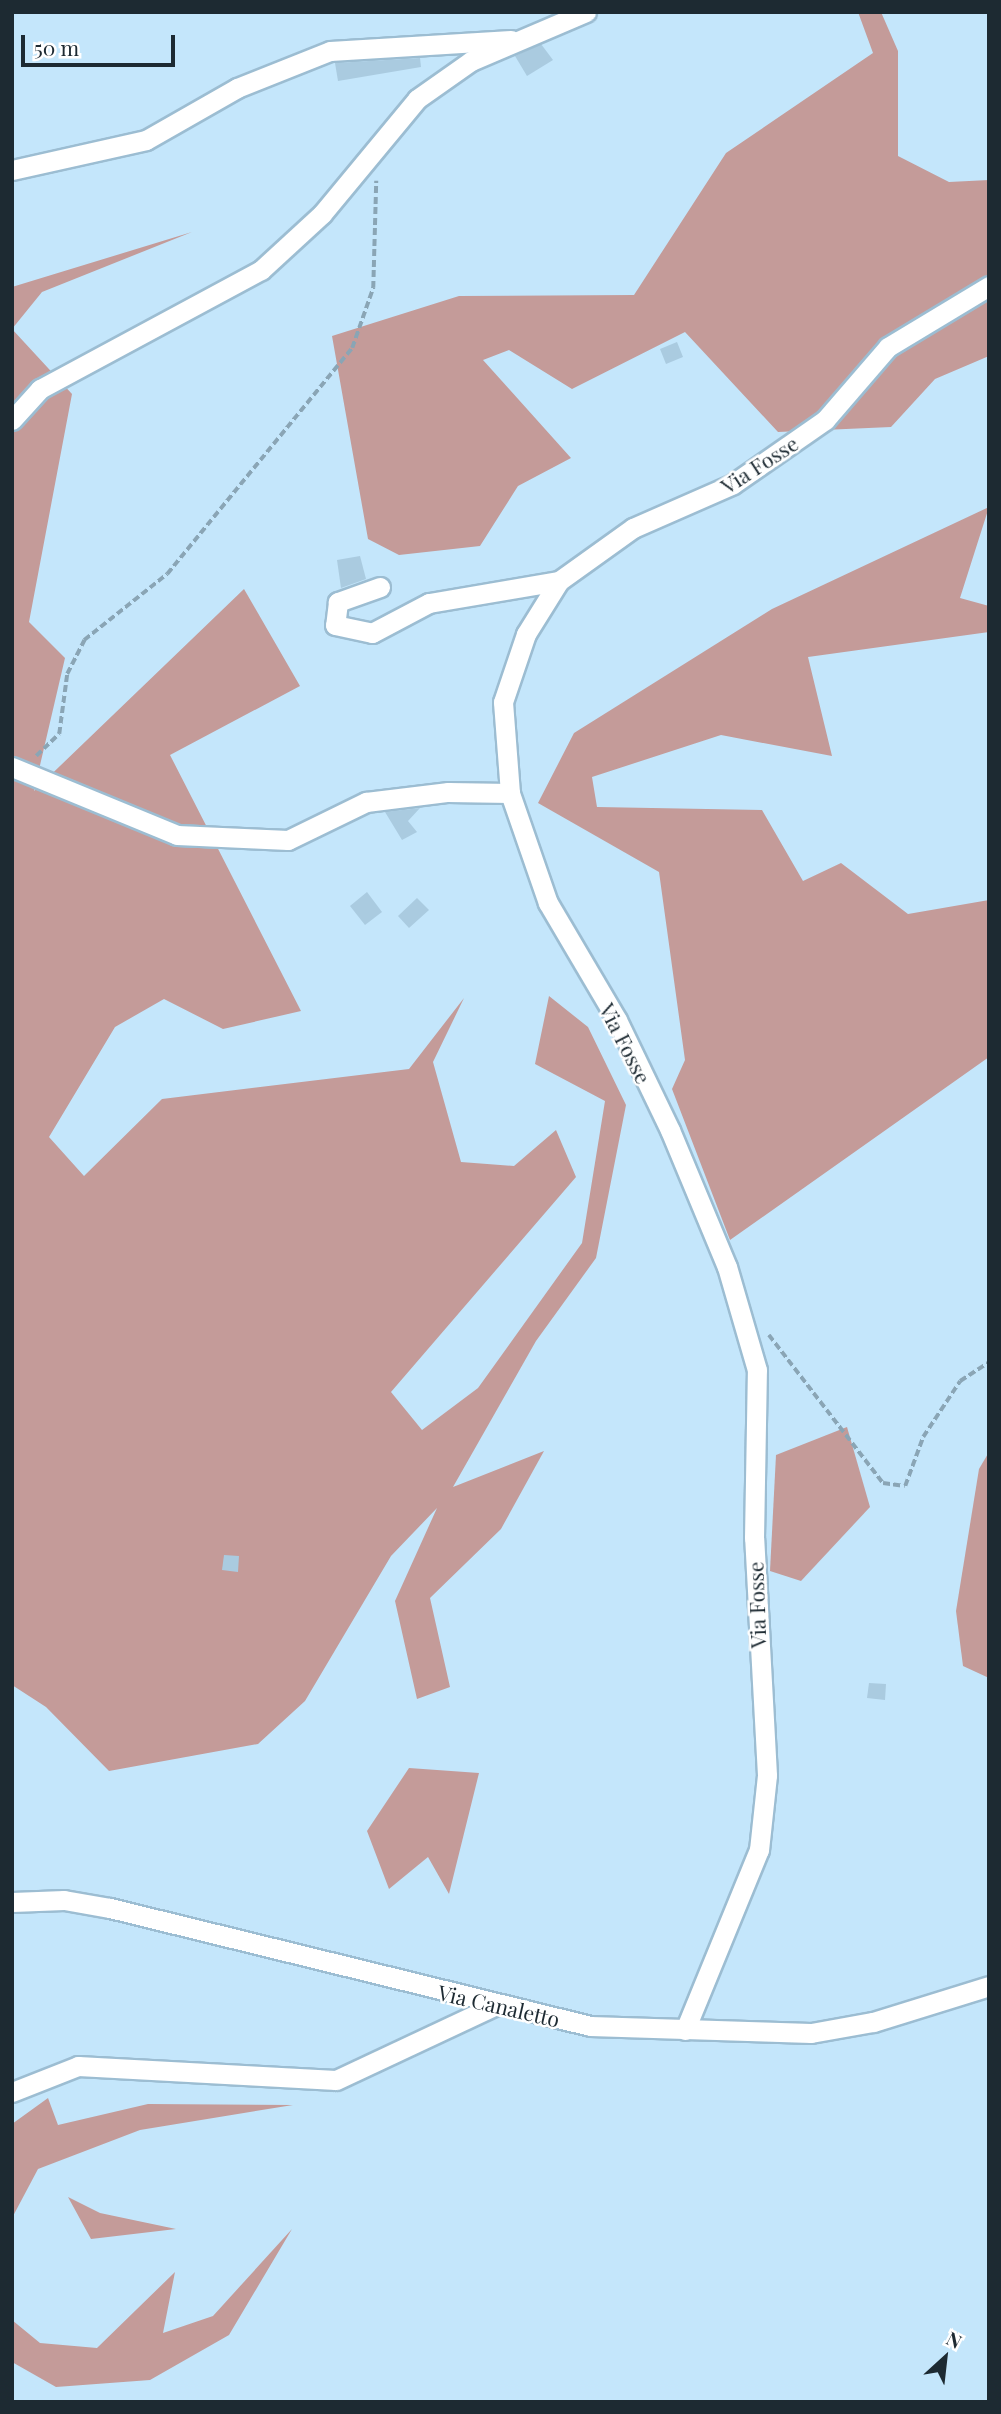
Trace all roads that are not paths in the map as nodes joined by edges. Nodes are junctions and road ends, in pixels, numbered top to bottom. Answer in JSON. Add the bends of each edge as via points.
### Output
{"nodes":[{"id":1,"x":586,"y":12,"type":"edge"},
{"id":2,"x":519,"y":40,"type":"junction"},
{"id":3,"x":12,"y":170,"type":"edge"},
{"id":4,"x":989,"y":286,"type":"edge"},
{"id":5,"x":12,"y":420,"type":"edge"},
{"id":6,"x":559,"y":581,"type":"junction"},
{"id":7,"x":380,"y":587,"type":"dead end"},
{"id":8,"x":16,"y":769,"type":"edge"},
{"id":9,"x":510,"y":793,"type":"junction"},
{"id":10,"x":12,"y":1902,"type":"edge"},
{"id":11,"x":989,"y":1986,"type":"edge"},
{"id":12,"x":496,"y":2005,"type":"junction"},
{"id":13,"x":685,"y":2030,"type":"junction"},
{"id":14,"x":12,"y":2092,"type":"edge"}],
"edges":[{"from":1,"to":2,"type":"street"},
{"from":2,"to":3,"type":"street","via":[[330,51],[237,88],[146,140]]},
{"from":2,"to":5,"type":"street","via":[[471,61],[417,99],[376,154],[261,270],[40,389]]},
{"from":4,"to":6,"type":"street","name":"Via Fosse","via":[[888,347],[825,421],[733,484],[633,528]]},
{"from":6,"to":7,"type":"street","via":[[429,603],[372,633],[335,625],[338,602]]},
{"from":6,"to":9,"type":"street","name":"Via Fosse","via":[[526,634],[503,702]]},
{"from":8,"to":9,"type":"street","via":[[177,835],[288,840],[366,803],[448,792]]},
{"from":9,"to":13,"type":"street","name":"Via Fosse","via":[[548,903],[617,1020],[670,1130],[727,1267],[757,1370],[754,1538],[767,1775],[760,1838]]},
{"from":10,"to":12,"type":"street","name":"Via Canaletto","via":[[64,1900],[110,1908]]},
{"from":11,"to":13,"type":"street","name":"Via Canaletto","via":[[841,2030],[782,2035]]},
{"from":12,"to":13,"type":"street","name":"Via Canaletto","via":[[590,2026]]},
{"from":12,"to":14,"type":"street","via":[[336,2080],[78,2066]]}]}
